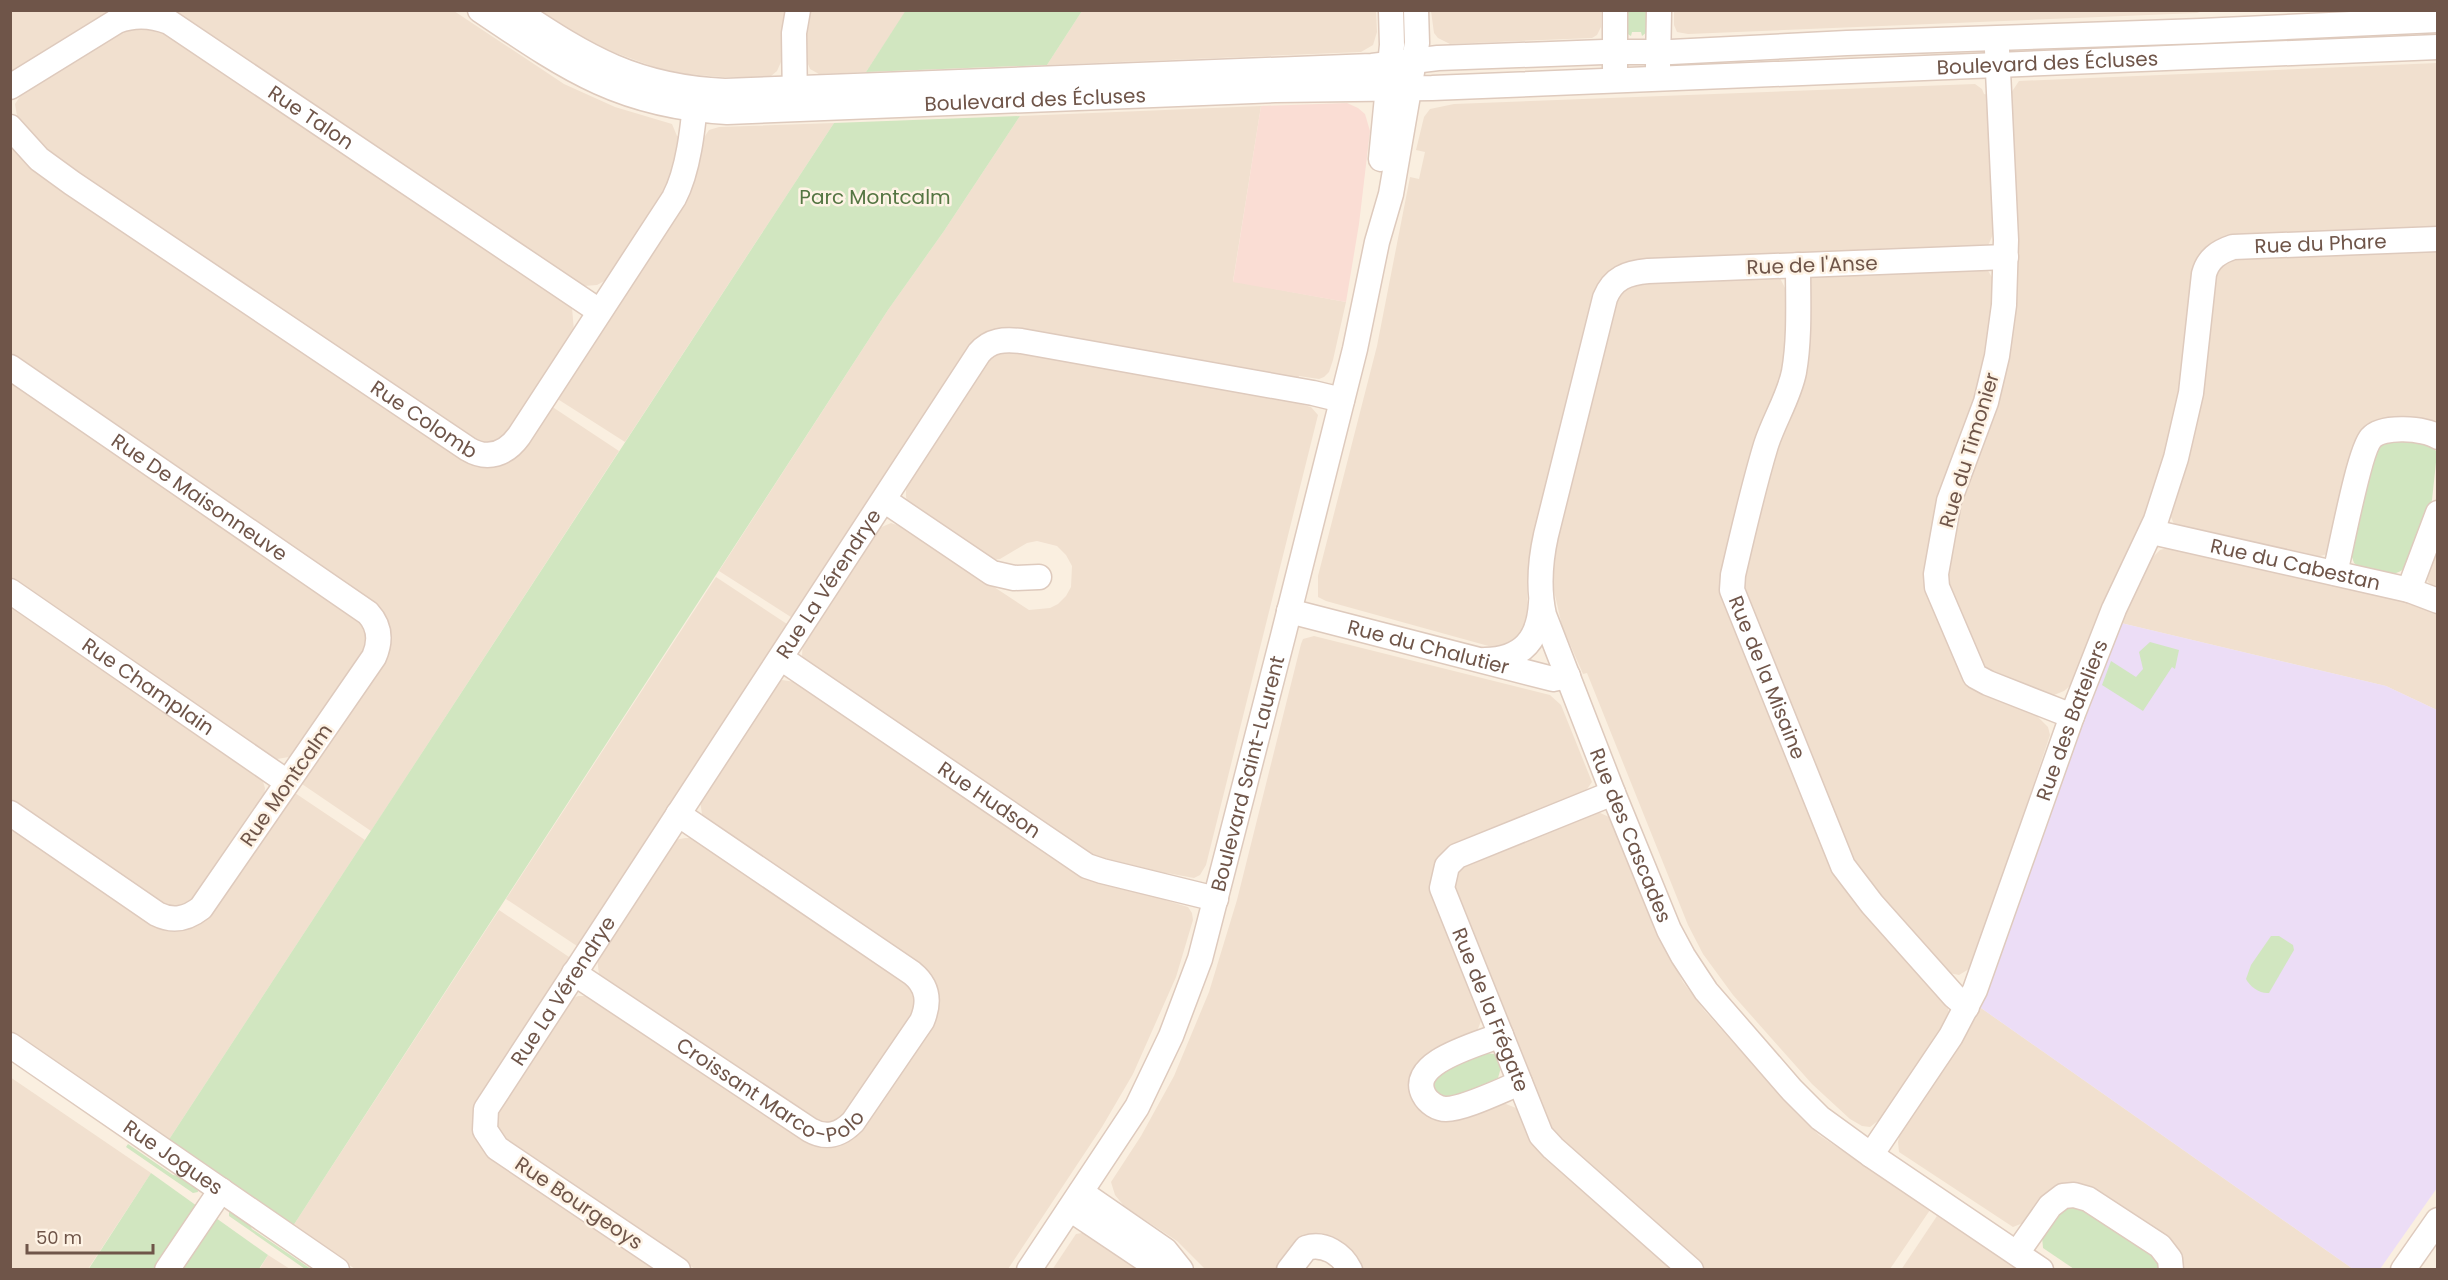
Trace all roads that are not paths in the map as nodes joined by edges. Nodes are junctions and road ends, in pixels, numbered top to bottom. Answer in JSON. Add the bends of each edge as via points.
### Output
{"nodes":[{"id":1,"x":480,"y":10,"type":"edge"},
{"id":2,"x":516,"y":10,"type":"edge"},
{"id":3,"x":798,"y":10,"type":"edge"},
{"id":4,"x":1391,"y":10,"type":"edge"},
{"id":5,"x":1416,"y":10,"type":"edge"},
{"id":6,"x":1615,"y":10,"type":"edge"},
{"id":7,"x":1659,"y":10,"type":"edge"},
{"id":8,"x":2226,"y":20,"type":"edge"},
{"id":9,"x":2438,"y":20,"type":"edge"},
{"id":10,"x":1996,"y":38,"type":"junction"},
{"id":11,"x":2438,"y":46,"type":"edge"},
{"id":12,"x":1615,"y":51,"type":"junction"},
{"id":13,"x":1658,"y":52,"type":"junction"},
{"id":14,"x":2228,"y":56,"type":"junction"},
{"id":15,"x":1402,"y":62,"type":"junction"},
{"id":16,"x":1998,"y":65,"type":"junction"},
{"id":17,"x":1658,"y":78,"type":"junction"},
{"id":18,"x":1615,"y":80,"type":"junction"},
{"id":19,"x":10,"y":87,"type":"edge"},
{"id":20,"x":1399,"y":88,"type":"junction"},
{"id":21,"x":696,"y":99,"type":"junction"},
{"id":22,"x":795,"y":99,"type":"junction"},
{"id":23,"x":10,"y":127,"type":"edge"},
{"id":24,"x":2438,"y":239,"type":"edge"},
{"id":25,"x":2006,"y":257,"type":"junction"},
{"id":26,"x":2209,"y":262,"type":"joint"},
{"id":27,"x":1798,"y":265,"type":"junction"},
{"id":28,"x":1618,"y":279,"type":"joint"},
{"id":29,"x":599,"y":311,"type":"junction"},
{"id":30,"x":10,"y":367,"type":"edge"},
{"id":31,"x":1342,"y":400,"type":"junction"},
{"id":32,"x":2438,"y":437,"type":"edge"},
{"id":33,"x":884,"y":500,"type":"junction"},
{"id":34,"x":2438,"y":513,"type":"edge"},
{"id":35,"x":2152,"y":532,"type":"junction"},
{"id":36,"x":2335,"y":573,"type":"junction"},
{"id":37,"x":1039,"y":577,"type":"dead end"},
{"id":38,"x":2409,"y":590,"type":"junction"},
{"id":39,"x":10,"y":591,"type":"edge"},
{"id":40,"x":2438,"y":602,"type":"edge"},
{"id":41,"x":1541,"y":603,"type":"junction"},
{"id":42,"x":1289,"y":611,"type":"junction"},
{"id":43,"x":379,"y":634,"type":"joint"},
{"id":44,"x":781,"y":658,"type":"junction"},
{"id":45,"x":1481,"y":660,"type":"junction"},
{"id":46,"x":1568,"y":676,"type":"junction"},
{"id":47,"x":2072,"y":716,"type":"junction"},
{"id":48,"x":287,"y":782,"type":"junction"},
{"id":49,"x":1613,"y":792,"type":"junction"},
{"id":50,"x":10,"y":813,"type":"edge"},
{"id":51,"x":678,"y":814,"type":"junction"},
{"id":52,"x":1216,"y":899,"type":"junction"},
{"id":53,"x":574,"y":974,"type":"junction"},
{"id":54,"x":1968,"y":1007,"type":"junction"},
{"id":55,"x":1501,"y":1035,"type":"junction"},
{"id":56,"x":10,"y":1045,"type":"edge"},
{"id":57,"x":1520,"y":1083,"type":"junction"},
{"id":58,"x":485,"y":1130,"type":"joint"},
{"id":59,"x":1871,"y":1155,"type":"junction"},
{"id":60,"x":221,"y":1190,"type":"junction"},
{"id":61,"x":1076,"y":1201,"type":"junction"},
{"id":62,"x":2438,"y":1220,"type":"edge"},
{"id":63,"x":2017,"y":1253,"type":"junction"},
{"id":64,"x":167,"y":1269,"type":"edge"},
{"id":65,"x":337,"y":1269,"type":"edge"},
{"id":66,"x":678,"y":1269,"type":"edge"},
{"id":67,"x":1029,"y":1269,"type":"edge"},
{"id":68,"x":1163,"y":1269,"type":"edge"},
{"id":69,"x":1181,"y":1269,"type":"edge"},
{"id":70,"x":1288,"y":1269,"type":"edge"},
{"id":71,"x":1350,"y":1269,"type":"edge"},
{"id":72,"x":1691,"y":1269,"type":"edge"},
{"id":73,"x":2041,"y":1269,"type":"edge"},
{"id":74,"x":2172,"y":1269,"type":"edge"},
{"id":75,"x":2403,"y":1269,"type":"edge"}],
"edges":[{"from":1,"to":21,"type":"street","name":"Boulevard des Écluses","via":[[596,83],[650,101]]},
{"from":2,"to":21,"type":"street","name":"Boulevard des Écluses","via":[[600,62]]},
{"from":3,"to":22,"type":"street","via":[[794,33]]},
{"from":4,"to":15,"type":"street","name":"Boulevard Saint-Laurent"},
{"from":5,"to":15,"type":"street","name":"Boulevard Saint-Laurent","via":[[1417,43]]},
{"from":6,"to":12,"type":"street"},
{"from":7,"to":13,"type":"street"},
{"from":8,"to":9,"type":"street","name":"Boulevard des Écluses"},
{"from":8,"to":10,"type":"street","name":"Boulevard des Écluses"},
{"from":8,"to":14,"type":"street"},
{"from":10,"to":13,"type":"street","name":"Boulevard des Écluses"},
{"from":10,"to":16,"type":"street","name":"Rue du Timonier"},
{"from":11,"to":14,"type":"street","name":"Boulevard des Écluses"},
{"from":12,"to":13,"type":"street","name":"Boulevard des Écluses"},
{"from":12,"to":15,"type":"street","name":"Boulevard des Écluses"},
{"from":12,"to":18,"type":"street"},
{"from":13,"to":17,"type":"street"},
{"from":14,"to":16,"type":"street","name":"Boulevard des Écluses"},
{"from":15,"to":20,"type":"street","name":"Boulevard Saint-Laurent"},
{"from":15,"to":22,"type":"street","name":"Boulevard des Écluses"},
{"from":16,"to":17,"type":"street","name":"Boulevard des Écluses"},
{"from":16,"to":25,"type":"street","name":"Rue du Timonier"},
{"from":17,"to":18,"type":"street","name":"Boulevard des Écluses"},
{"from":18,"to":20,"type":"street","name":"Boulevard des Écluses"},
{"from":19,"to":29,"type":"street","name":"Rue Talon","via":[[117,21],[146,16],[169,22]]},
{"from":20,"to":22,"type":"street","name":"Boulevard des Écluses"},
{"from":20,"to":31,"type":"street","name":"Boulevard Saint-Laurent","via":[[1393,183]]},
{"from":21,"to":22,"type":"street","name":"Boulevard des Écluses","via":[[743,112]]},
{"from":21,"to":29,"type":"street","name":"Rue Colomb","via":[[678,191]]},
{"from":23,"to":29,"type":"street","name":"Rue Colomb","via":[[52,170],[480,455],[500,454],[515,442]]},
{"from":24,"to":26,"type":"street","name":"Rue du Phare","via":[[2233,248]]},
{"from":25,"to":27,"type":"street","name":"Rue de l'Anse"},
{"from":25,"to":47,"type":"street","name":"Rue du Timonier","via":[[1995,367],[1978,429],[1949,501],[1937,586],[1975,676]]},
{"from":26,"to":35,"type":"street","name":"Rue des Bateliers","via":[[2204,274],[2186,418]]},
{"from":27,"to":28,"type":"street","name":"Rue de l'Anse","via":[[1633,272]]},
{"from":27,"to":54,"type":"street","name":"Rue de la Misaine","via":[[1794,370],[1760,465],[1732,590],[1843,866],[1902,938]]},
{"from":28,"to":41,"type":"street","name":"Rue des Cascades","via":[[1605,298],[1546,536],[1540,564]]},
{"from":30,"to":43,"type":"street","name":"Rue De Maisonneuve","via":[[368,613]]},
{"from":31,"to":33,"type":"street","name":"Rue La Vérendrye","via":[[1000,340],[979,353]]},
{"from":31,"to":42,"type":"street","name":"Boulevard Saint-Laurent"},
{"from":32,"to":36,"type":"street","via":[[2420,430],[2379,431],[2371,437],[2362,456]]},
{"from":33,"to":37,"type":"street","via":[[992,573],[1014,578]]},
{"from":33,"to":44,"type":"street","name":"Rue La Vérendrye"},
{"from":34,"to":38,"type":"street"},
{"from":35,"to":36,"type":"street","name":"Rue du Cabestan"},
{"from":35,"to":47,"type":"street","name":"Rue des Bateliers","via":[[2114,609]]},
{"from":36,"to":38,"type":"street","name":"Rue du Cabestan"},
{"from":38,"to":40,"type":"street","name":"Rue du Cabestan"},
{"from":39,"to":48,"type":"street","name":"Rue Champlain"},
{"from":41,"to":45,"type":"street","via":[[1536,630],[1522,649],[1504,658]]},
{"from":41,"to":46,"type":"street","name":"Rue des Cascades"},
{"from":42,"to":45,"type":"street","name":"Rue du Chalutier"},
{"from":42,"to":52,"type":"street","name":"Boulevard Saint-Laurent"},
{"from":43,"to":48,"type":"street","name":"Rue Montcalm","via":[[374,657]]},
{"from":44,"to":51,"type":"street","name":"Rue La Vérendrye"},
{"from":44,"to":52,"type":"street","name":"Rue Hudson","via":[[1087,866]]},
{"from":45,"to":46,"type":"street","name":"Rue du Chalutier","via":[[1553,679]]},
{"from":46,"to":49,"type":"street","name":"Rue des Cascades"},
{"from":47,"to":54,"type":"street","name":"Rue des Bateliers"},
{"from":48,"to":50,"type":"street","name":"Rue Montcalm","via":[[201,908],[188,917],[175,919],[157,914]]},
{"from":49,"to":55,"type":"street","name":"Rue de la Frégate","via":[[1464,853],[1447,866],[1442,882],[1446,899]]},
{"from":49,"to":59,"type":"street","name":"Rue des Cascades","via":[[1669,930],[1698,980],[1800,1099]]},
{"from":51,"to":53,"type":"street","name":"Rue La Vérendrye"},
{"from":51,"to":53,"type":"street","name":"Croissant Marco-Polo","via":[[912,973],[927,995],[922,1021],[853,1122],[839,1133],[825,1136],[810,1130]]},
{"from":52,"to":61,"type":"street","name":"Boulevard Saint-Laurent","via":[[1193,979],[1163,1054],[1128,1122]]},
{"from":53,"to":58,"type":"street","name":"Rue La Vérendrye","via":[[486,1109]]},
{"from":54,"to":59,"type":"street","name":"Rue des Bateliers"},
{"from":55,"to":57,"type":"street","name":"Rue de la Frégate"},
{"from":55,"to":57,"type":"street","via":[[1430,1065],[1421,1082],[1423,1095],[1434,1106],[1449,1109]]},
{"from":56,"to":60,"type":"street","name":"Rue Jogues"},
{"from":57,"to":72,"type":"street","name":"Rue de la Frégate","via":[[1548,1143]]},
{"from":58,"to":66,"type":"street","name":"Rue Bourgeoys","via":[[503,1152]]},
{"from":59,"to":63,"type":"street","name":"Rue des Cascades"},
{"from":60,"to":64,"type":"street"},
{"from":60,"to":65,"type":"street","name":"Rue Jogues"},
{"from":61,"to":67,"type":"street","name":"Boulevard Saint-Laurent"},
{"from":61,"to":68,"type":"street"},
{"from":61,"to":69,"type":"street","via":[[1166,1250]]},
{"from":62,"to":75,"type":"street"},
{"from":63,"to":73,"type":"street","name":"Rue des Cascades"},
{"from":63,"to":74,"type":"street","via":[[2050,1206],[2063,1196],[2074,1195],[2088,1199],[2160,1246]]},
{"from":70,"to":71,"type":"street","via":[[1306,1248],[1320,1246],[1337,1254]]}]}
